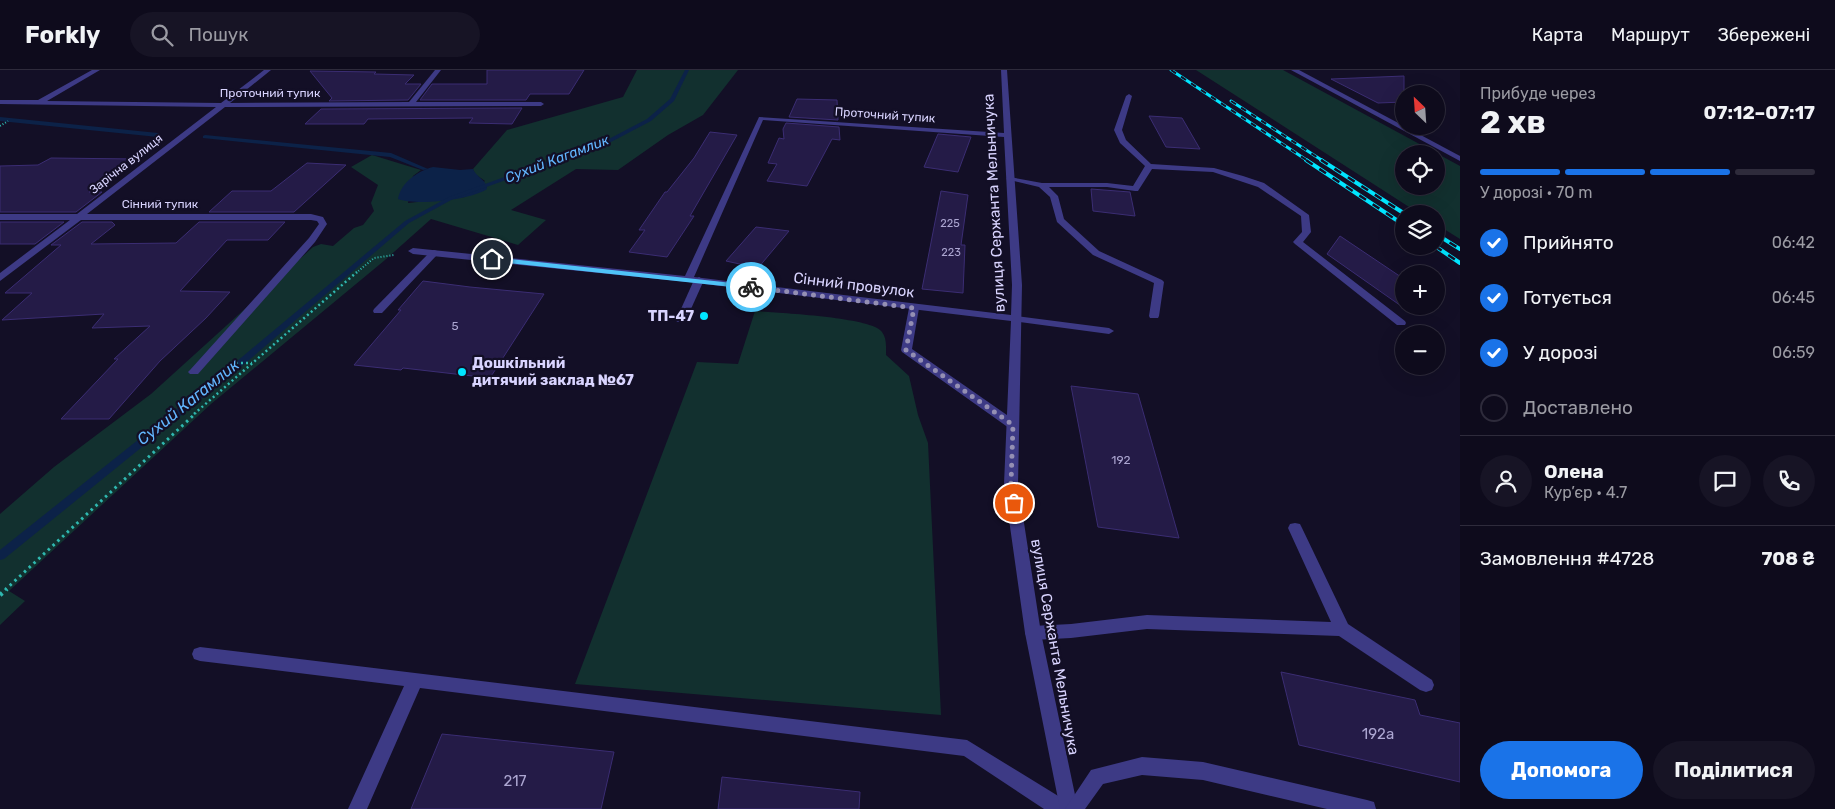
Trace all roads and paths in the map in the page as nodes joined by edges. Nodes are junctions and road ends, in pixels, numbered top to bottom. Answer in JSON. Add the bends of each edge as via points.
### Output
{"nodes":[{"id":1,"x":97,"y":70,"type":"edge"},
{"id":2,"x":268,"y":70,"type":"edge"},
{"id":3,"x":438,"y":70,"type":"edge"},
{"id":4,"x":1004,"y":70,"type":"edge"},
{"id":5,"x":1294,"y":70,"type":"edge"},
{"id":6,"x":1129,"y":96,"type":"dead end"},
{"id":7,"x":0,"y":102,"type":"edge"},
{"id":8,"x":38,"y":103,"type":"junction"},
{"id":9,"x":411,"y":104,"type":"junction"},
{"id":10,"x":541,"y":104,"type":"dead end"},
{"id":11,"x":223,"y":105,"type":"junction"},
{"id":12,"x":8,"y":121,"type":"dead end"},
{"id":13,"x":0,"y":126,"type":"edge"},
{"id":14,"x":1008,"y":135,"type":"junction"},
{"id":15,"x":1460,"y":158,"type":"edge"},
{"id":16,"x":1149,"y":166,"type":"junction"},
{"id":17,"x":1010,"y":179,"type":"junction"},
{"id":18,"x":1042,"y":185,"type":"junction"},
{"id":19,"x":79,"y":216,"type":"junction"},
{"id":20,"x":0,"y":217,"type":"edge"},
{"id":21,"x":413,"y":251,"type":"joint"},
{"id":22,"x":434,"y":253,"type":"junction"},
{"id":23,"x":0,"y":278,"type":"edge"},
{"id":24,"x":694,"y":280,"type":"junction"},
{"id":25,"x":914,"y":308,"type":"junction"},
{"id":26,"x":378,"y":311,"type":"dead end"},
{"id":27,"x":1154,"y":316,"type":"dead end"},
{"id":28,"x":1016,"y":319,"type":"junction"},
{"id":29,"x":681,"y":320,"type":"dead end"},
{"id":30,"x":1401,"y":324,"type":"dead end"},
{"id":31,"x":1109,"y":331,"type":"dead end"},
{"id":32,"x":226,"y":362,"type":"dead end"},
{"id":33,"x":253,"y":363,"type":"junction"},
{"id":34,"x":194,"y":372,"type":"dead end"},
{"id":35,"x":1013,"y":425,"type":"junction"},
{"id":36,"x":1295,"y":528,"type":"dead end"},
{"id":37,"x":0,"y":596,"type":"edge"},
{"id":38,"x":1342,"y":629,"type":"junction"},
{"id":39,"x":1033,"y":633,"type":"junction"},
{"id":40,"x":200,"y":654,"type":"dead end"},
{"id":41,"x":415,"y":680,"type":"junction"},
{"id":42,"x":1426,"y":685,"type":"dead end"},
{"id":43,"x":357,"y":809,"type":"edge"},
{"id":44,"x":1061,"y":809,"type":"edge"},
{"id":45,"x":1069,"y":809,"type":"edge"},
{"id":46,"x":1074,"y":809,"type":"edge"},
{"id":47,"x":1367,"y":809,"type":"edge"}],
"edges":[{"from":1,"to":8,"type":"street"},
{"from":2,"to":11,"type":"street","name":"Зарічна вулиця"},
{"from":3,"to":9,"type":"street"},
{"from":4,"to":14,"type":"street","name":"вулиця Сержанта Мельничука"},
{"from":5,"to":15,"type":"street"},
{"from":6,"to":16,"type":"street","via":[[1118,130],[1123,141]]},
{"from":7,"to":8,"type":"street","name":"Проточний тупик"},
{"from":8,"to":11,"type":"street","name":"Проточний тупик"},
{"from":9,"to":10,"type":"street","name":"Проточний тупик"},
{"from":9,"to":11,"type":"street","name":"Проточний тупик"},
{"from":11,"to":19,"type":"street","name":"Зарічна вулиця"},
{"from":12,"to":13,"type":"path"},
{"from":14,"to":17,"type":"street","name":"вулиця Сержанта Мельничука"},
{"from":14,"to":24,"type":"street","name":"Проточний тупик","via":[[761,118]]},
{"from":16,"to":18,"type":"street","via":[[1135,189],[1107,185]]},
{"from":16,"to":30,"type":"street","via":[[1214,170],[1261,185],[1304,215],[1306,232],[1298,242]]},
{"from":17,"to":18,"type":"street"},
{"from":17,"to":28,"type":"street","name":"вулиця Сержанта Мельничука"},
{"from":18,"to":27,"type":"street","via":[[1054,196],[1060,220],[1096,252],[1159,282]]},
{"from":19,"to":20,"type":"street","name":"Сінний тупик"},
{"from":19,"to":23,"type":"street","name":"Зарічна вулиця"},
{"from":19,"to":34,"type":"street","name":"Сінний тупик","via":[[320,219],[323,224],[312,240]]},
{"from":21,"to":22,"type":"street","name":"Сінний провулок"},
{"from":21,"to":33,"type":"path","via":[[374,258]]},
{"from":22,"to":24,"type":"street","name":"Сінний провулок"},
{"from":22,"to":26,"type":"street"},
{"from":24,"to":25,"type":"street","name":"Сінний провулок"},
{"from":24,"to":29,"type":"street"},
{"from":25,"to":28,"type":"street","name":"Сінний провулок"},
{"from":25,"to":35,"type":"street","via":[[906,350]]},
{"from":28,"to":31,"type":"street","name":"Сінний провулок"},
{"from":28,"to":35,"type":"street","name":"вулиця Сержанта Мельничука"},
{"from":32,"to":33,"type":"path"},
{"from":33,"to":37,"type":"path"},
{"from":35,"to":39,"type":"street","name":"вулиця Сержанта Мельничука","via":[[1011,484]]},
{"from":36,"to":38,"type":"street"},
{"from":38,"to":39,"type":"street","via":[[1147,622]]},
{"from":38,"to":42,"type":"street"},
{"from":39,"to":45,"type":"street","name":"вулиця Сержанта Мельничука"},
{"from":40,"to":41,"type":"street"},
{"from":41,"to":43,"type":"street"},
{"from":41,"to":44,"type":"street","via":[[967,748]]},
{"from":46,"to":47,"type":"street","via":[[1097,776],[1142,766],[1203,771]]}]}
